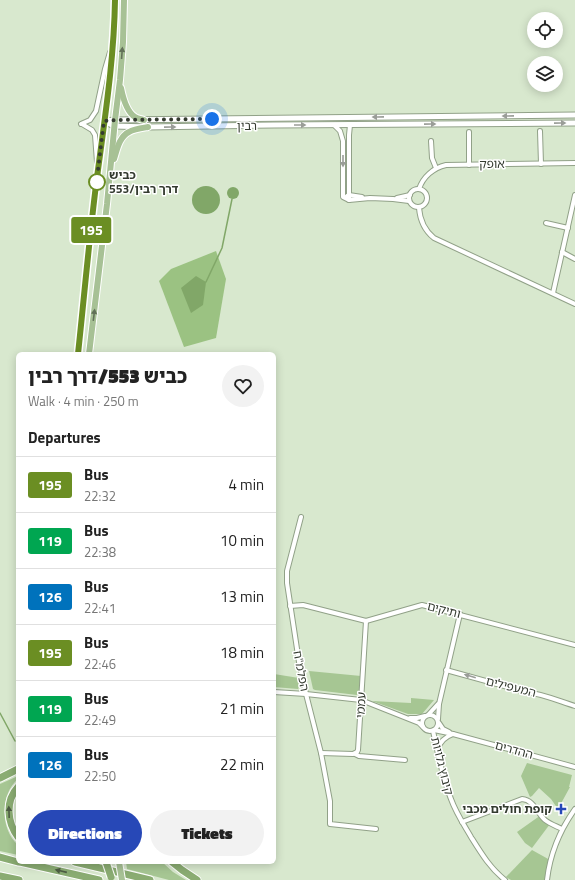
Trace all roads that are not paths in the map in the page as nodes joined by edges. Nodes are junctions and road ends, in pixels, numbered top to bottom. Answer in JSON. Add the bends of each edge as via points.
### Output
{"nodes":[{"id":1,"x":115,"y":0,"type":"edge"},
{"id":2,"x":124,"y":0,"type":"edge"},
{"id":3,"x":114,"y":40,"type":"junction"},
{"id":4,"x":120,"y":80,"type":"junction"},
{"id":5,"x":575,"y":115,"type":"edge"},
{"id":6,"x":144,"y":120,"type":"junction"},
{"id":7,"x":104,"y":121,"type":"junction"},
{"id":8,"x":114,"y":123,"type":"junction"},
{"id":9,"x":575,"y":123,"type":"edge"},
{"id":10,"x":334,"y":125,"type":"junction"},
{"id":11,"x":350,"y":125,"type":"junction"},
{"id":12,"x":148,"y":127,"type":"junction"},
{"id":13,"x":540,"y":131,"type":"dead end"},
{"id":14,"x":469,"y":132,"type":"dead end"},
{"id":15,"x":431,"y":141,"type":"dead end"},
{"id":16,"x":575,"y":163,"type":"edge"},
{"id":17,"x":541,"y":164,"type":"junction"},
{"id":18,"x":469,"y":165,"type":"junction"},
{"id":19,"x":110,"y":168,"type":"junction"},
{"id":20,"x":436,"y":168,"type":"junction"},
{"id":21,"x":96,"y":186,"type":"junction"},
{"id":22,"x":419,"y":189,"type":"junction"},
{"id":23,"x":410,"y":195,"type":"junction"},
{"id":24,"x":575,"y":195,"type":"edge"},
{"id":25,"x":349,"y":197,"type":"junction"},
{"id":26,"x":393,"y":199,"type":"junction"},
{"id":27,"x":410,"y":201,"type":"junction"},
{"id":28,"x":574,"y":205,"type":"edge"},
{"id":29,"x":419,"y":208,"type":"junction"},
{"id":30,"x":546,"y":223,"type":"dead end"},
{"id":31,"x":568,"y":228,"type":"junction"},
{"id":32,"x":562,"y":252,"type":"junction"},
{"id":33,"x":575,"y":259,"type":"edge"},
{"id":34,"x":553,"y":293,"type":"junction"},
{"id":35,"x":575,"y":304,"type":"edge"},
{"id":36,"x":78,"y":352,"type":"edge"},
{"id":37,"x":89,"y":352,"type":"edge"},
{"id":38,"x":301,"y":517,"type":"dead end"},
{"id":39,"x":290,"y":606,"type":"junction"},
{"id":40,"x":460,"y":614,"type":"junction"},
{"id":41,"x":366,"y":621,"type":"junction"},
{"id":42,"x":575,"y":645,"type":"edge"},
{"id":43,"x":446,"y":670,"type":"junction"},
{"id":44,"x":276,"y":692,"type":"edge"},
{"id":45,"x":306,"y":694,"type":"junction"},
{"id":46,"x":361,"y":700,"type":"junction"},
{"id":47,"x":439,"y":704,"type":"junction"},
{"id":48,"x":575,"y":706,"type":"edge"},
{"id":49,"x":427,"y":715,"type":"junction"},
{"id":50,"x":405,"y":718,"type":"junction"},
{"id":51,"x":438,"y":721,"type":"junction"},
{"id":52,"x":423,"y":727,"type":"junction"},
{"id":53,"x":434,"y":730,"type":"junction"},
{"id":54,"x":453,"y":734,"type":"junction"},
{"id":55,"x":437,"y":750,"type":"junction"},
{"id":56,"x":321,"y":753,"type":"junction"},
{"id":57,"x":355,"y":754,"type":"junction"},
{"id":58,"x":405,"y":760,"type":"dead end"},
{"id":59,"x":575,"y":767,"type":"edge"},
{"id":60,"x":16,"y":770,"type":"edge"},
{"id":61,"x":0,"y":778,"type":"edge"},
{"id":62,"x":16,"y":789,"type":"edge"},
{"id":63,"x":575,"y":809,"type":"edge"},
{"id":64,"x":462,"y":822,"type":"junction"},
{"id":65,"x":376,"y":828,"type":"dead end"},
{"id":66,"x":562,"y":828,"type":"junction"},
{"id":67,"x":16,"y":834,"type":"edge"},
{"id":68,"x":0,"y":857,"type":"edge"},
{"id":69,"x":16,"y":861,"type":"edge"},
{"id":70,"x":28,"y":864,"type":"edge"},
{"id":71,"x":83,"y":864,"type":"edge"},
{"id":72,"x":108,"y":864,"type":"edge"},
{"id":73,"x":119,"y":864,"type":"edge"},
{"id":74,"x":174,"y":864,"type":"edge"},
{"id":75,"x":0,"y":876,"type":"edge"},
{"id":76,"x":111,"y":878,"type":"edge"},
{"id":77,"x":19,"y":880,"type":"edge"},
{"id":78,"x":99,"y":880,"type":"edge"},
{"id":79,"x":122,"y":880,"type":"edge"},
{"id":80,"x":150,"y":880,"type":"edge"},
{"id":81,"x":197,"y":880,"type":"edge"},
{"id":82,"x":505,"y":880,"type":"edge"},
{"id":83,"x":546,"y":880,"type":"edge"}],
"edges":[{"from":1,"to":3,"type":"main road"},
{"from":4,"to":2,"type":"main road","one_way":true},
{"from":3,"to":7,"type":"main road"},
{"from":3,"to":21,"type":"street","via":[[96,112],[90,120],[81,124],[92,130],[95,135]]},
{"from":4,"to":6,"type":"main road","via":[[126,105],[135,117]]},
{"from":4,"to":8,"type":"main road"},
{"from":5,"to":6,"type":"street","name":"רבין","one_way":true},
{"from":6,"to":8,"type":"street","name":"רבין"},
{"from":7,"to":8,"type":"street","name":"רבין"},
{"from":7,"to":21,"type":"main road"},
{"from":8,"to":12,"type":"street","name":"רבין"},
{"from":8,"to":19,"type":"main road"},
{"from":11,"to":9,"type":"street","name":"רבין","one_way":true},
{"from":10,"to":11,"type":"street","name":"רבין"},
{"from":12,"to":10,"type":"street","name":"רבין","one_way":true},
{"from":10,"to":25,"type":"street","one_way":true,"via":[[343,141],[343,197]]},
{"from":11,"to":25,"type":"street"},
{"from":12,"to":19,"type":"main road","via":[[130,131],[124,136]]},
{"from":13,"to":17,"type":"street"},
{"from":14,"to":18,"type":"street"},
{"from":15,"to":20,"type":"street","via":[[432,158]]},
{"from":16,"to":17,"type":"street","name":"אופק"},
{"from":17,"to":18,"type":"street","name":"אופק"},
{"from":18,"to":20,"type":"street","name":"אופק","via":[[446,165]]},
{"from":37,"to":19,"type":"main road","one_way":true},
{"from":20,"to":22,"type":"street","via":[[428,174]]},
{"from":21,"to":36,"type":"main road"},
{"from":22,"to":23,"type":"street"},
{"from":22,"to":29,"type":"street","via":[[425,191],[428,198],[425,205]]},
{"from":23,"to":26,"type":"street"},
{"from":23,"to":27,"type":"street"},
{"from":24,"to":28,"type":"street"},
{"from":25,"to":26,"type":"street"},
{"from":26,"to":27,"type":"street"},
{"from":27,"to":29,"type":"street"},
{"from":28,"to":31,"type":"street"},
{"from":29,"to":34,"type":"street","via":[[421,223],[434,238]]},
{"from":30,"to":31,"type":"street"},
{"from":31,"to":32,"type":"street"},
{"from":32,"to":33,"type":"street"},
{"from":32,"to":34,"type":"street"},
{"from":34,"to":35,"type":"street"},
{"from":38,"to":39,"type":"street","name":"הפלמ\"ח","via":[[287,570]]},
{"from":39,"to":41,"type":"street","name":"ותיקים","via":[[302,606]]},
{"from":39,"to":45,"type":"street","name":"הפלמ\"ח"},
{"from":40,"to":41,"type":"street","name":"ותיקים","via":[[419,605]]},
{"from":40,"to":42,"type":"street","name":"ותיקים"},
{"from":40,"to":43,"type":"street","name":"קיבוץ גלויות"},
{"from":41,"to":46,"type":"street","name":"עממי"},
{"from":43,"to":47,"type":"street","name":"קיבוץ גלויות"},
{"from":48,"to":43,"type":"street","name":"המעפילים","one_way":true},
{"from":44,"to":45,"type":"street"},
{"from":45,"to":46,"type":"street"},
{"from":45,"to":56,"type":"street","name":"הפלמ\"ח"},
{"from":46,"to":50,"type":"street"},
{"from":46,"to":57,"type":"street","name":"עממי","via":[[358,750]]},
{"from":47,"to":49,"type":"street"},
{"from":47,"to":51,"type":"street","name":"קיבוץ גלויות"},
{"from":49,"to":50,"type":"street"},
{"from":49,"to":51,"type":"street","via":[[434,715]]},
{"from":49,"to":52,"type":"street","via":[[422,722]]},
{"from":50,"to":52,"type":"street"},
{"from":51,"to":53,"type":"street"},
{"from":51,"to":54,"type":"street","name":"ההדרים","via":[[443,729]]},
{"from":52,"to":53,"type":"street","via":[[429,731]]},
{"from":53,"to":54,"type":"street","name":"ההדרים"},
{"from":53,"to":55,"type":"street","name":"קיבוץ גלויות"},
{"from":54,"to":55,"type":"street","via":[[445,738]]},
{"from":54,"to":59,"type":"street","name":"ההדרים"},
{"from":55,"to":64,"type":"street","name":"קיבוץ גלויות","via":[[447,790]]},
{"from":56,"to":57,"type":"street"},
{"from":56,"to":65,"type":"street","name":"הפלמ\"ח","via":[[330,801],[330,824]]},
{"from":57,"to":58,"type":"street"},
{"from":60,"to":61,"type":"highway"},
{"from":67,"to":62,"type":"highway","one_way":true,"via":[[9,814],[10,800]]},
{"from":63,"to":66,"type":"street"},
{"from":64,"to":66,"type":"street","via":[[524,799],[532,803],[546,821]]},
{"from":64,"to":82,"type":"street","name":"קיבוץ גלויות","via":[[484,858]]},
{"from":66,"to":83,"type":"street"},
{"from":68,"to":69,"type":"highway"},
{"from":78,"to":70,"type":"highway","one_way":true},
{"from":71,"to":80,"type":"highway"},
{"from":72,"to":76,"type":"highway","bridge":true},
{"from":73,"to":79,"type":"main road","bridge":true},
{"from":74,"to":81,"type":"highway"},
{"from":75,"to":77,"type":"highway"}]}
